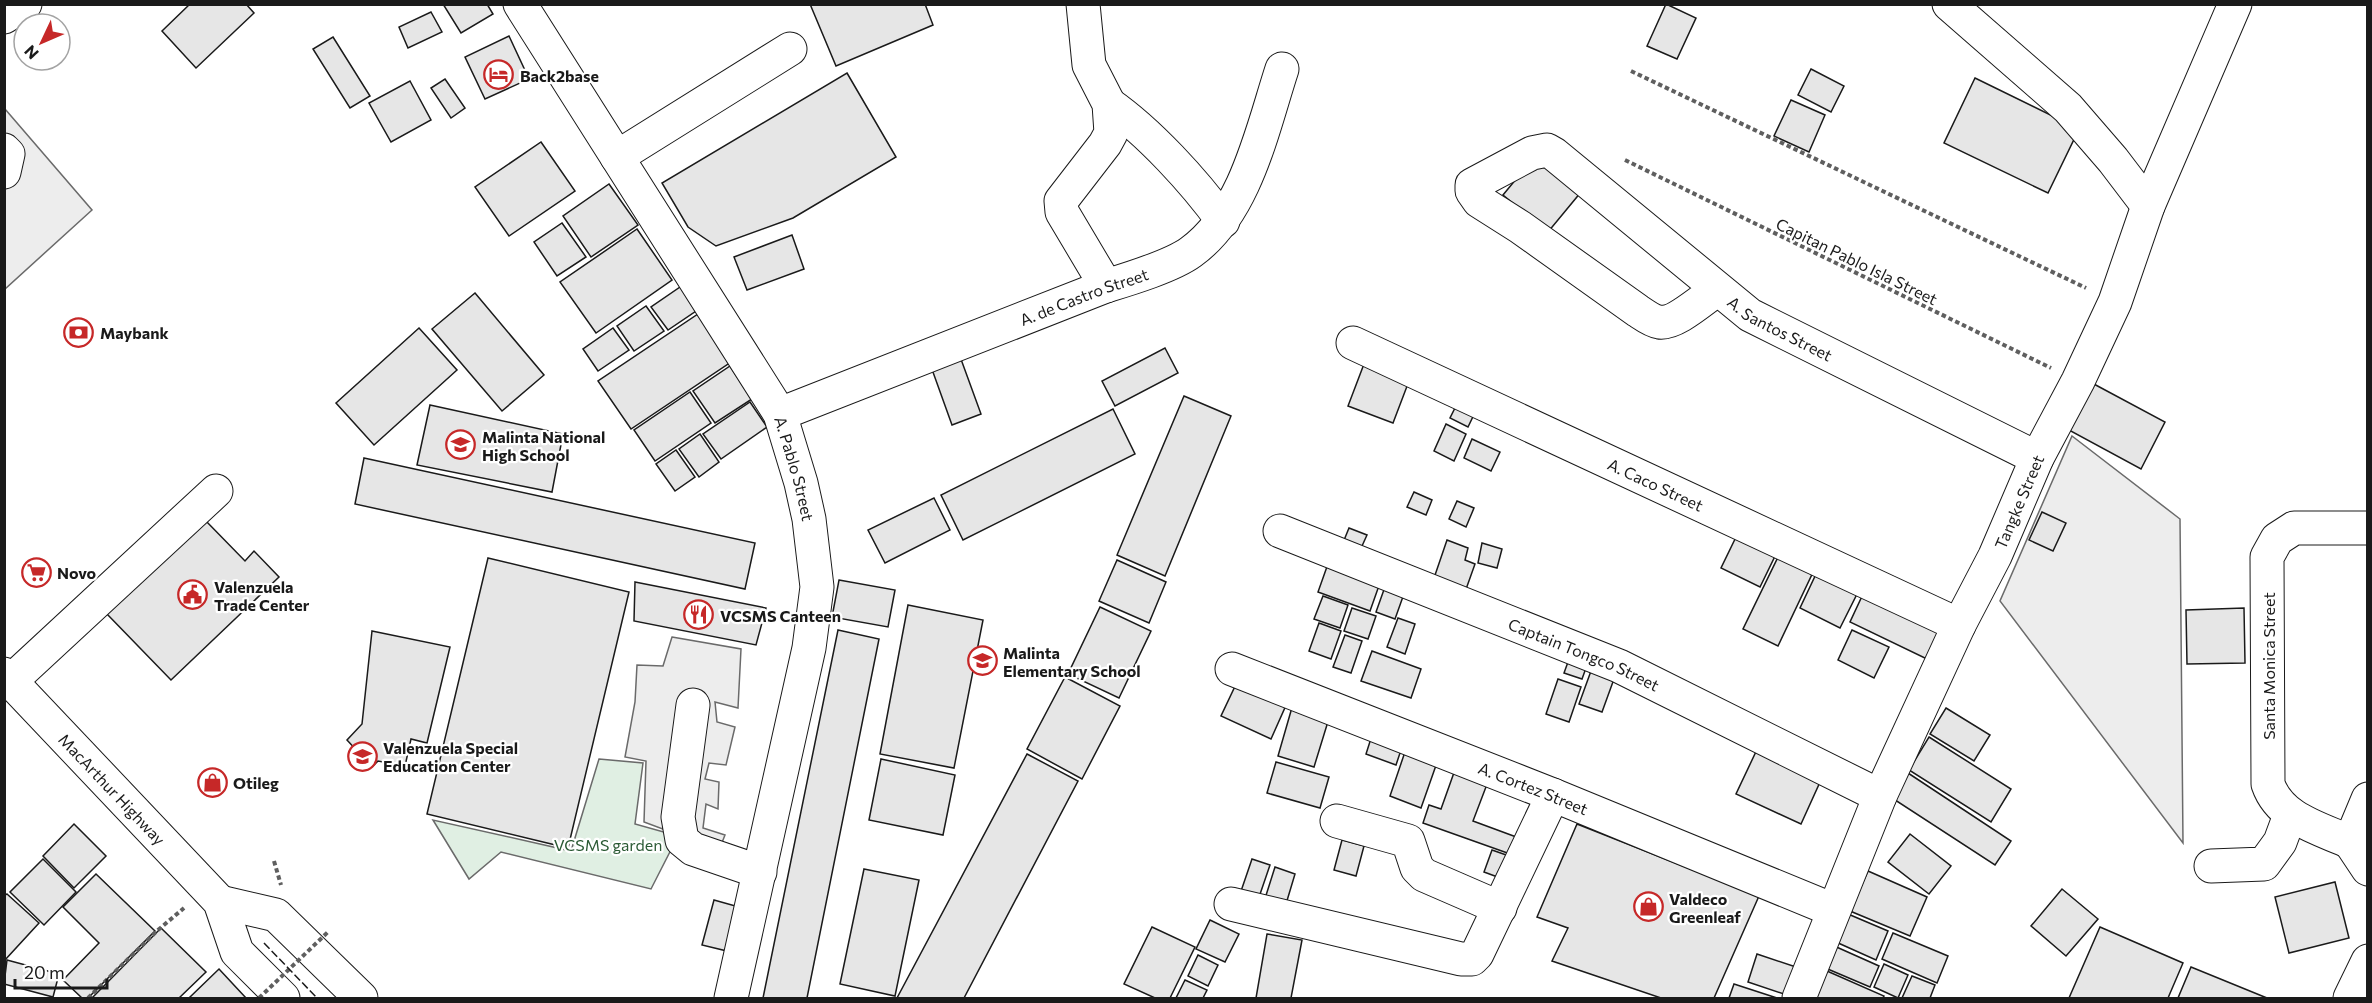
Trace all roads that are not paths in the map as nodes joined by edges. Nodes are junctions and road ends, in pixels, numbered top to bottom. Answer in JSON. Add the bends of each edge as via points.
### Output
{"nodes":[{"id":1,"x":25,"y":4,"type":"edge"},
{"id":2,"x":520,"y":4,"type":"edge"},
{"id":3,"x":1083,"y":4,"type":"edge"},
{"id":4,"x":1949,"y":4,"type":"edge"},
{"id":5,"x":2235,"y":4,"type":"edge"},
{"id":6,"x":4,"y":17,"type":"edge"},
{"id":7,"x":790,"y":49,"type":"dead end"},
{"id":8,"x":1282,"y":69,"type":"dead end"},
{"id":9,"x":1109,"y":104,"type":"junction"},
{"id":10,"x":4,"y":150,"type":"edge"},
{"id":11,"x":617,"y":157,"type":"junction"},
{"id":12,"x":4,"y":171,"type":"edge"},
{"id":13,"x":2148,"y":206,"type":"junction"},
{"id":14,"x":1223,"y":221,"type":"junction"},
{"id":15,"x":1106,"y":286,"type":"junction"},
{"id":16,"x":1718,"y":289,"type":"junction"},
{"id":17,"x":1353,"y":343,"type":"dead end"},
{"id":18,"x":780,"y":414,"type":"junction"},
{"id":19,"x":2037,"y":458,"type":"junction"},
{"id":20,"x":216,"y":491,"type":"dead end"},
{"id":21,"x":2367,"y":528,"type":"edge"},
{"id":22,"x":1280,"y":531,"type":"dead end"},
{"id":23,"x":1959,"y":625,"type":"junction"},
{"id":24,"x":1232,"y":669,"type":"dead end"},
{"id":25,"x":8,"y":678,"type":"edge"},
{"id":26,"x":693,"y":705,"type":"dead end"},
{"id":27,"x":1553,"y":795,"type":"junction"},
{"id":28,"x":1880,"y":796,"type":"junction"},
{"id":29,"x":2367,"y":799,"type":"edge"},
{"id":30,"x":2290,"y":814,"type":"junction"},
{"id":31,"x":1338,"y":821,"type":"dead end"},
{"id":32,"x":2350,"y":842,"type":"junction"},
{"id":33,"x":2211,"y":866,"type":"dead end"},
{"id":34,"x":2367,"y":869,"type":"edge"},
{"id":35,"x":760,"y":872,"type":"junction"},
{"id":36,"x":214,"y":895,"type":"junction"},
{"id":37,"x":1231,"y":904,"type":"dead end"},
{"id":38,"x":1500,"y":908,"type":"junction"},
{"id":39,"x":1833,"y":910,"type":"junction"},
{"id":40,"x":2367,"y":961,"type":"edge"},
{"id":41,"x":283,"y":999,"type":"edge"},
{"id":42,"x":362,"y":999,"type":"edge"},
{"id":43,"x":731,"y":999,"type":"edge"},
{"id":44,"x":1799,"y":999,"type":"edge"},
{"id":45,"x":2350,"y":999,"type":"edge"}],
"edges":[{"from":1,"to":6,"type":"main road"},
{"from":2,"to":11,"type":"main road","name":"A. Pablo Street"},
{"from":3,"to":9,"type":"main road","via":[[1089,65]]},
{"from":4,"to":13,"type":"main road","via":[[2068,108]]},
{"from":5,"to":13,"type":"main road","name":"Tangke Street"},
{"from":7,"to":11,"type":"main road"},
{"from":8,"to":14,"type":"main road","name":"A. de Castro Street","via":[[1245,179]]},
{"from":9,"to":14,"type":"main road","via":[[1203,193]]},
{"from":9,"to":15,"type":"main road","via":[[1111,133],[1061,201],[1062,212]]},
{"from":10,"to":12,"type":"main road","via":[[8,154]]},
{"from":11,"to":18,"type":"main road","name":"A. Pablo Street"},
{"from":13,"to":19,"type":"main road","name":"Tangke Street","via":[[2115,302]]},
{"from":14,"to":15,"type":"main road","name":"A. de Castro Street","via":[[1191,252]]},
{"from":15,"to":18,"type":"main road","name":"A. de Castro Street"},
{"from":16,"to":16,"type":"main road","name":"A. Santos Street","via":[[1547,150],[1537,151],[1472,185],[1474,196],[1658,322],[1680,316]]},
{"from":16,"to":19,"type":"main road","name":"A. Santos Street","via":[[1750,315]]},
{"from":17,"to":23,"type":"main road","name":"A. Caco Street"},
{"from":18,"to":35,"type":"main road","name":"A. Pablo Street","via":[[809,519],[817,587],[809,648]]},
{"from":19,"to":23,"type":"main road","name":"Tangke Street","via":[[1995,556]]},
{"from":20,"to":25,"type":"main road"},
{"from":21,"to":30,"type":"main road","name":"Santa Monica Street","via":[[2294,528],[2277,539],[2268,557],[2268,784],[2276,802]]},
{"from":22,"to":28,"type":"main road","name":"Captain Tongco Street","via":[[1619,666]]},
{"from":23,"to":28,"type":"main road","name":"Tangke Street"},
{"from":24,"to":27,"type":"main road","name":"A. Cortez Street"},
{"from":25,"to":36,"type":"main road","name":"MacArthur Highway"},
{"from":26,"to":35,"type":"main road","via":[[678,817],[682,840],[693,849]]},
{"from":27,"to":38,"type":"main road"},
{"from":27,"to":39,"type":"main road","name":"A. Cortez Street"},
{"from":28,"to":39,"type":"main road","name":"Tangke Street"},
{"from":29,"to":32,"type":"main road"},
{"from":30,"to":32,"type":"main road","name":"Santa Monica Street"},
{"from":30,"to":33,"type":"main road","via":[[2280,842],[2264,864]]},
{"from":31,"to":38,"type":"main road","via":[[1408,841],[1424,875]]},
{"from":32,"to":34,"type":"main road"},
{"from":35,"to":43,"type":"main road","name":"A. Pablo Street"},
{"from":36,"to":41,"type":"main road","name":"MacArthur Highway","via":[[237,952]]},
{"from":36,"to":42,"type":"main road","via":[[276,915]]},
{"from":37,"to":38,"type":"main road","via":[[1461,959],[1472,959],[1478,954]]},
{"from":39,"to":44,"type":"main road","name":"Tangke Street"},
{"from":40,"to":45,"type":"main road"}]}
